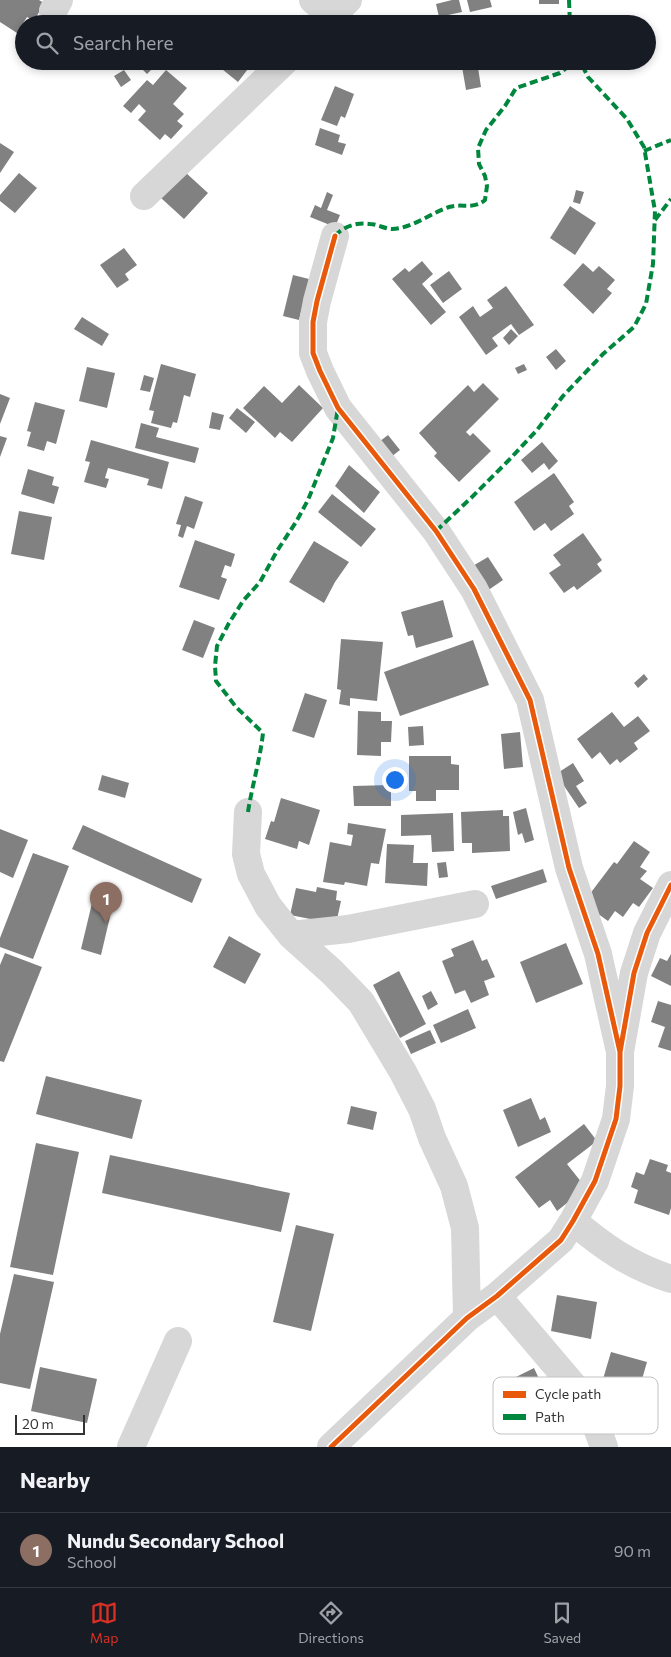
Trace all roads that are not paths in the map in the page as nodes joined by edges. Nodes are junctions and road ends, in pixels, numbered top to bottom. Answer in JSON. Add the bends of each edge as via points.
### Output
{"nodes":[{"id":1,"x":276,"y":70,"type":"edge"},
{"id":2,"x":144,"y":196,"type":"dead end"},
{"id":3,"x":335,"y":236,"type":"dead end"},
{"id":4,"x":248,"y":812,"type":"dead end"},
{"id":5,"x":671,"y":885,"type":"edge"},
{"id":6,"x":475,"y":904,"type":"dead end"},
{"id":7,"x":291,"y":935,"type":"junction"},
{"id":8,"x":620,"y":1052,"type":"junction"},
{"id":9,"x":574,"y":1221,"type":"junction"},
{"id":10,"x":671,"y":1279,"type":"edge"},
{"id":11,"x":497,"y":1296,"type":"junction"},
{"id":12,"x":467,"y":1318,"type":"junction"},
{"id":13,"x":178,"y":1341,"type":"dead end"},
{"id":14,"x":565,"y":1377,"type":"edge"},
{"id":15,"x":599,"y":1434,"type":"edge"},
{"id":16,"x":131,"y":1447,"type":"edge"},
{"id":17,"x":331,"y":1447,"type":"edge"},
{"id":18,"x":604,"y":1447,"type":"edge"}],
"edges":[{"from":1,"to":2,"type":"street"},
{"from":3,"to":8,"type":"street","via":[[313,322],[314,353],[338,408],[436,532],[474,589],[530,700],[569,868],[598,954]]},
{"from":4,"to":7,"type":"street","via":[[246,854],[251,874],[268,906]]},
{"from":5,"to":8,"type":"street","via":[[647,932],[634,973]]},
{"from":6,"to":7,"type":"street","via":[[348,929]]},
{"from":7,"to":12,"type":"street","via":[[361,1002],[422,1109],[454,1186],[465,1228]]},
{"from":8,"to":9,"type":"street","via":[[616,1119],[595,1181]]},
{"from":9,"to":10,"type":"street","via":[[599,1243],[630,1263]]},
{"from":9,"to":11,"type":"street","via":[[561,1240]]},
{"from":11,"to":12,"type":"street"},
{"from":11,"to":14,"type":"street"},
{"from":12,"to":17,"type":"street"},
{"from":13,"to":16,"type":"street"},
{"from":15,"to":18,"type":"street"}]}
